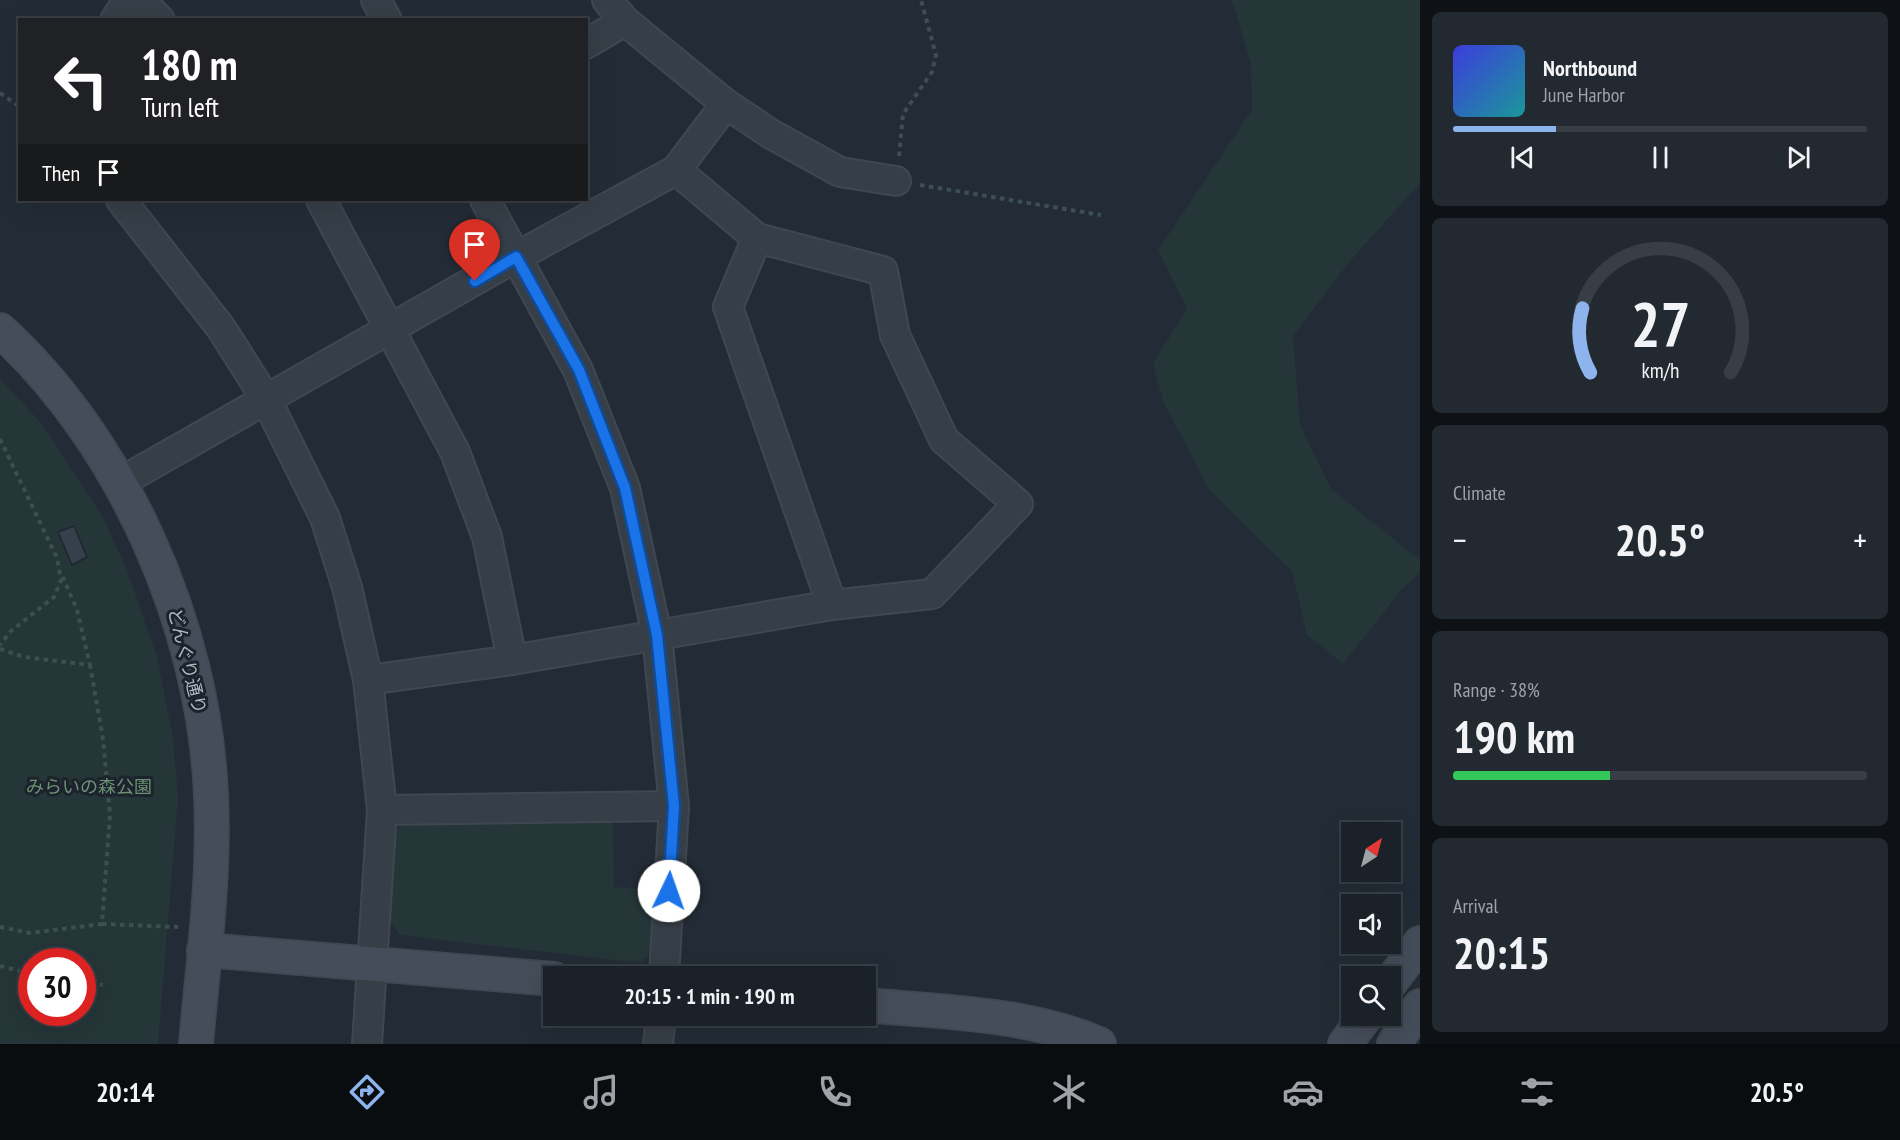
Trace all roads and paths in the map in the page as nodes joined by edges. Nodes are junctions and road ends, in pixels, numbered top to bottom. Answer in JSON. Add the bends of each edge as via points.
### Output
{"nodes":[{"id":1,"x":128,"y":0,"type":"edge"},
{"id":2,"x":140,"y":0,"type":"edge"},
{"id":3,"x":376,"y":0,"type":"edge"},
{"id":4,"x":921,"y":0,"type":"edge"},
{"id":5,"x":616,"y":10,"type":"edge"},
{"id":6,"x":116,"y":18,"type":"edge"},
{"id":7,"x":158,"y":18,"type":"edge"},
{"id":8,"x":386,"y":18,"type":"edge"},
{"id":9,"x":588,"y":42,"type":"edge"},
{"id":10,"x":0,"y":93,"type":"edge"},
{"id":11,"x":726,"y":104,"type":"junction"},
{"id":12,"x":18,"y":106,"type":"edge"},
{"id":13,"x":676,"y":170,"type":"junction"},
{"id":14,"x":896,"y":181,"type":"junction"},
{"id":15,"x":122,"y":201,"type":"edge"},
{"id":16,"x":322,"y":201,"type":"edge"},
{"id":17,"x":486,"y":201,"type":"edge"},
{"id":18,"x":1101,"y":215,"type":"dead end"},
{"id":19,"x":757,"y":238,"type":"junction"},
{"id":20,"x":516,"y":257,"type":"junction"},
{"id":21,"x":392,"y":328,"type":"junction"},
{"id":22,"x":0,"y":330,"type":"edge"},
{"id":23,"x":266,"y":399,"type":"junction"},
{"id":24,"x":0,"y":439,"type":"edge"},
{"id":25,"x":119,"y":483,"type":"junction"},
{"id":26,"x":59,"y":568,"type":"junction"},
{"id":27,"x":832,"y":605,"type":"junction"},
{"id":28,"x":657,"y":635,"type":"junction"},
{"id":29,"x":0,"y":647,"type":"edge"},
{"id":30,"x":512,"y":660,"type":"junction"},
{"id":31,"x":90,"y":664,"type":"junction"},
{"id":32,"x":368,"y":680,"type":"junction"},
{"id":33,"x":674,"y":806,"type":"junction"},
{"id":34,"x":382,"y":810,"type":"junction"},
{"id":35,"x":102,"y":924,"type":"junction"},
{"id":36,"x":0,"y":927,"type":"edge"},
{"id":37,"x":178,"y":927,"type":"dead end"},
{"id":38,"x":1420,"y":943,"type":"edge"},
{"id":39,"x":204,"y":950,"type":"junction"},
{"id":40,"x":372,"y":963,"type":"junction"},
{"id":41,"x":0,"y":966,"type":"edge"},
{"id":42,"x":665,"y":966,"type":"edge"},
{"id":43,"x":1401,"y":968,"type":"edge"},
{"id":44,"x":18,"y":970,"type":"edge"},
{"id":45,"x":543,"y":978,"type":"edge"},
{"id":46,"x":96,"y":984,"type":"edge"},
{"id":47,"x":103,"y":985,"type":"dead end"},
{"id":48,"x":876,"y":1006,"type":"edge"},
{"id":49,"x":1420,"y":1006,"type":"edge"},
{"id":50,"x":660,"y":1026,"type":"edge"},
{"id":51,"x":1358,"y":1026,"type":"edge"},
{"id":52,"x":196,"y":1044,"type":"edge"},
{"id":53,"x":367,"y":1044,"type":"edge"},
{"id":54,"x":658,"y":1044,"type":"edge"},
{"id":55,"x":1099,"y":1044,"type":"edge"},
{"id":56,"x":1345,"y":1044,"type":"edge"},
{"id":57,"x":1394,"y":1044,"type":"edge"}],
"edges":[{"from":1,"to":6,"type":"street"},
{"from":2,"to":7,"type":"street"},
{"from":3,"to":8,"type":"street"},
{"from":4,"to":14,"type":"path","via":[[936,55],[932,72],[903,114]]},
{"from":5,"to":9,"type":"street"},
{"from":5,"to":11,"type":"street"},
{"from":10,"to":12,"type":"path"},
{"from":11,"to":13,"type":"street"},
{"from":11,"to":14,"type":"street","via":[[840,172]]},
{"from":13,"to":19,"type":"street"},
{"from":13,"to":20,"type":"street"},
{"from":14,"to":18,"type":"path"},
{"from":15,"to":23,"type":"street","via":[[221,328]]},
{"from":16,"to":21,"type":"street"},
{"from":17,"to":20,"type":"street"},
{"from":19,"to":27,"type":"street","via":[[728,307]]},
{"from":19,"to":27,"type":"street","via":[[883,271],[895,335],[944,440],[1018,504],[932,594]]},
{"from":20,"to":21,"type":"street"},
{"from":20,"to":28,"type":"street","via":[[579,370],[625,488]]},
{"from":21,"to":23,"type":"street"},
{"from":21,"to":30,"type":"street","via":[[455,452],[488,537]]},
{"from":22,"to":25,"type":"street","name":"どんぐり通り","via":[[62,398]]},
{"from":23,"to":25,"type":"street"},
{"from":23,"to":32,"type":"street","via":[[325,518],[347,587]]},
{"from":24,"to":26,"type":"path"},
{"from":25,"to":39,"type":"street","name":"どんぐり通り","via":[[167,584],[197,693],[211,794],[211,865]]},
{"from":26,"to":29,"type":"path","via":[[61,580],[54,597],[11,631]]},
{"from":26,"to":31,"type":"path","via":[[77,610]]},
{"from":27,"to":28,"type":"street"},
{"from":28,"to":30,"type":"street"},
{"from":28,"to":33,"type":"street"},
{"from":29,"to":31,"type":"path","via":[[24,657]]},
{"from":30,"to":32,"type":"street"},
{"from":31,"to":35,"type":"path","via":[[110,814]]},
{"from":32,"to":34,"type":"street"},
{"from":33,"to":34,"type":"street"},
{"from":33,"to":42,"type":"street"},
{"from":34,"to":40,"type":"street"},
{"from":35,"to":36,"type":"path","via":[[30,933]]},
{"from":35,"to":37,"type":"path"},
{"from":38,"to":43,"type":"street"},
{"from":39,"to":40,"type":"street"},
{"from":39,"to":52,"type":"street","name":"どんぐり通り"},
{"from":40,"to":45,"type":"street"},
{"from":40,"to":53,"type":"street"},
{"from":41,"to":44,"type":"path"},
{"from":46,"to":47,"type":"path"},
{"from":48,"to":55,"type":"street","via":[[1035,1025]]},
{"from":49,"to":57,"type":"street"},
{"from":50,"to":54,"type":"street"},
{"from":51,"to":56,"type":"street"}]}
